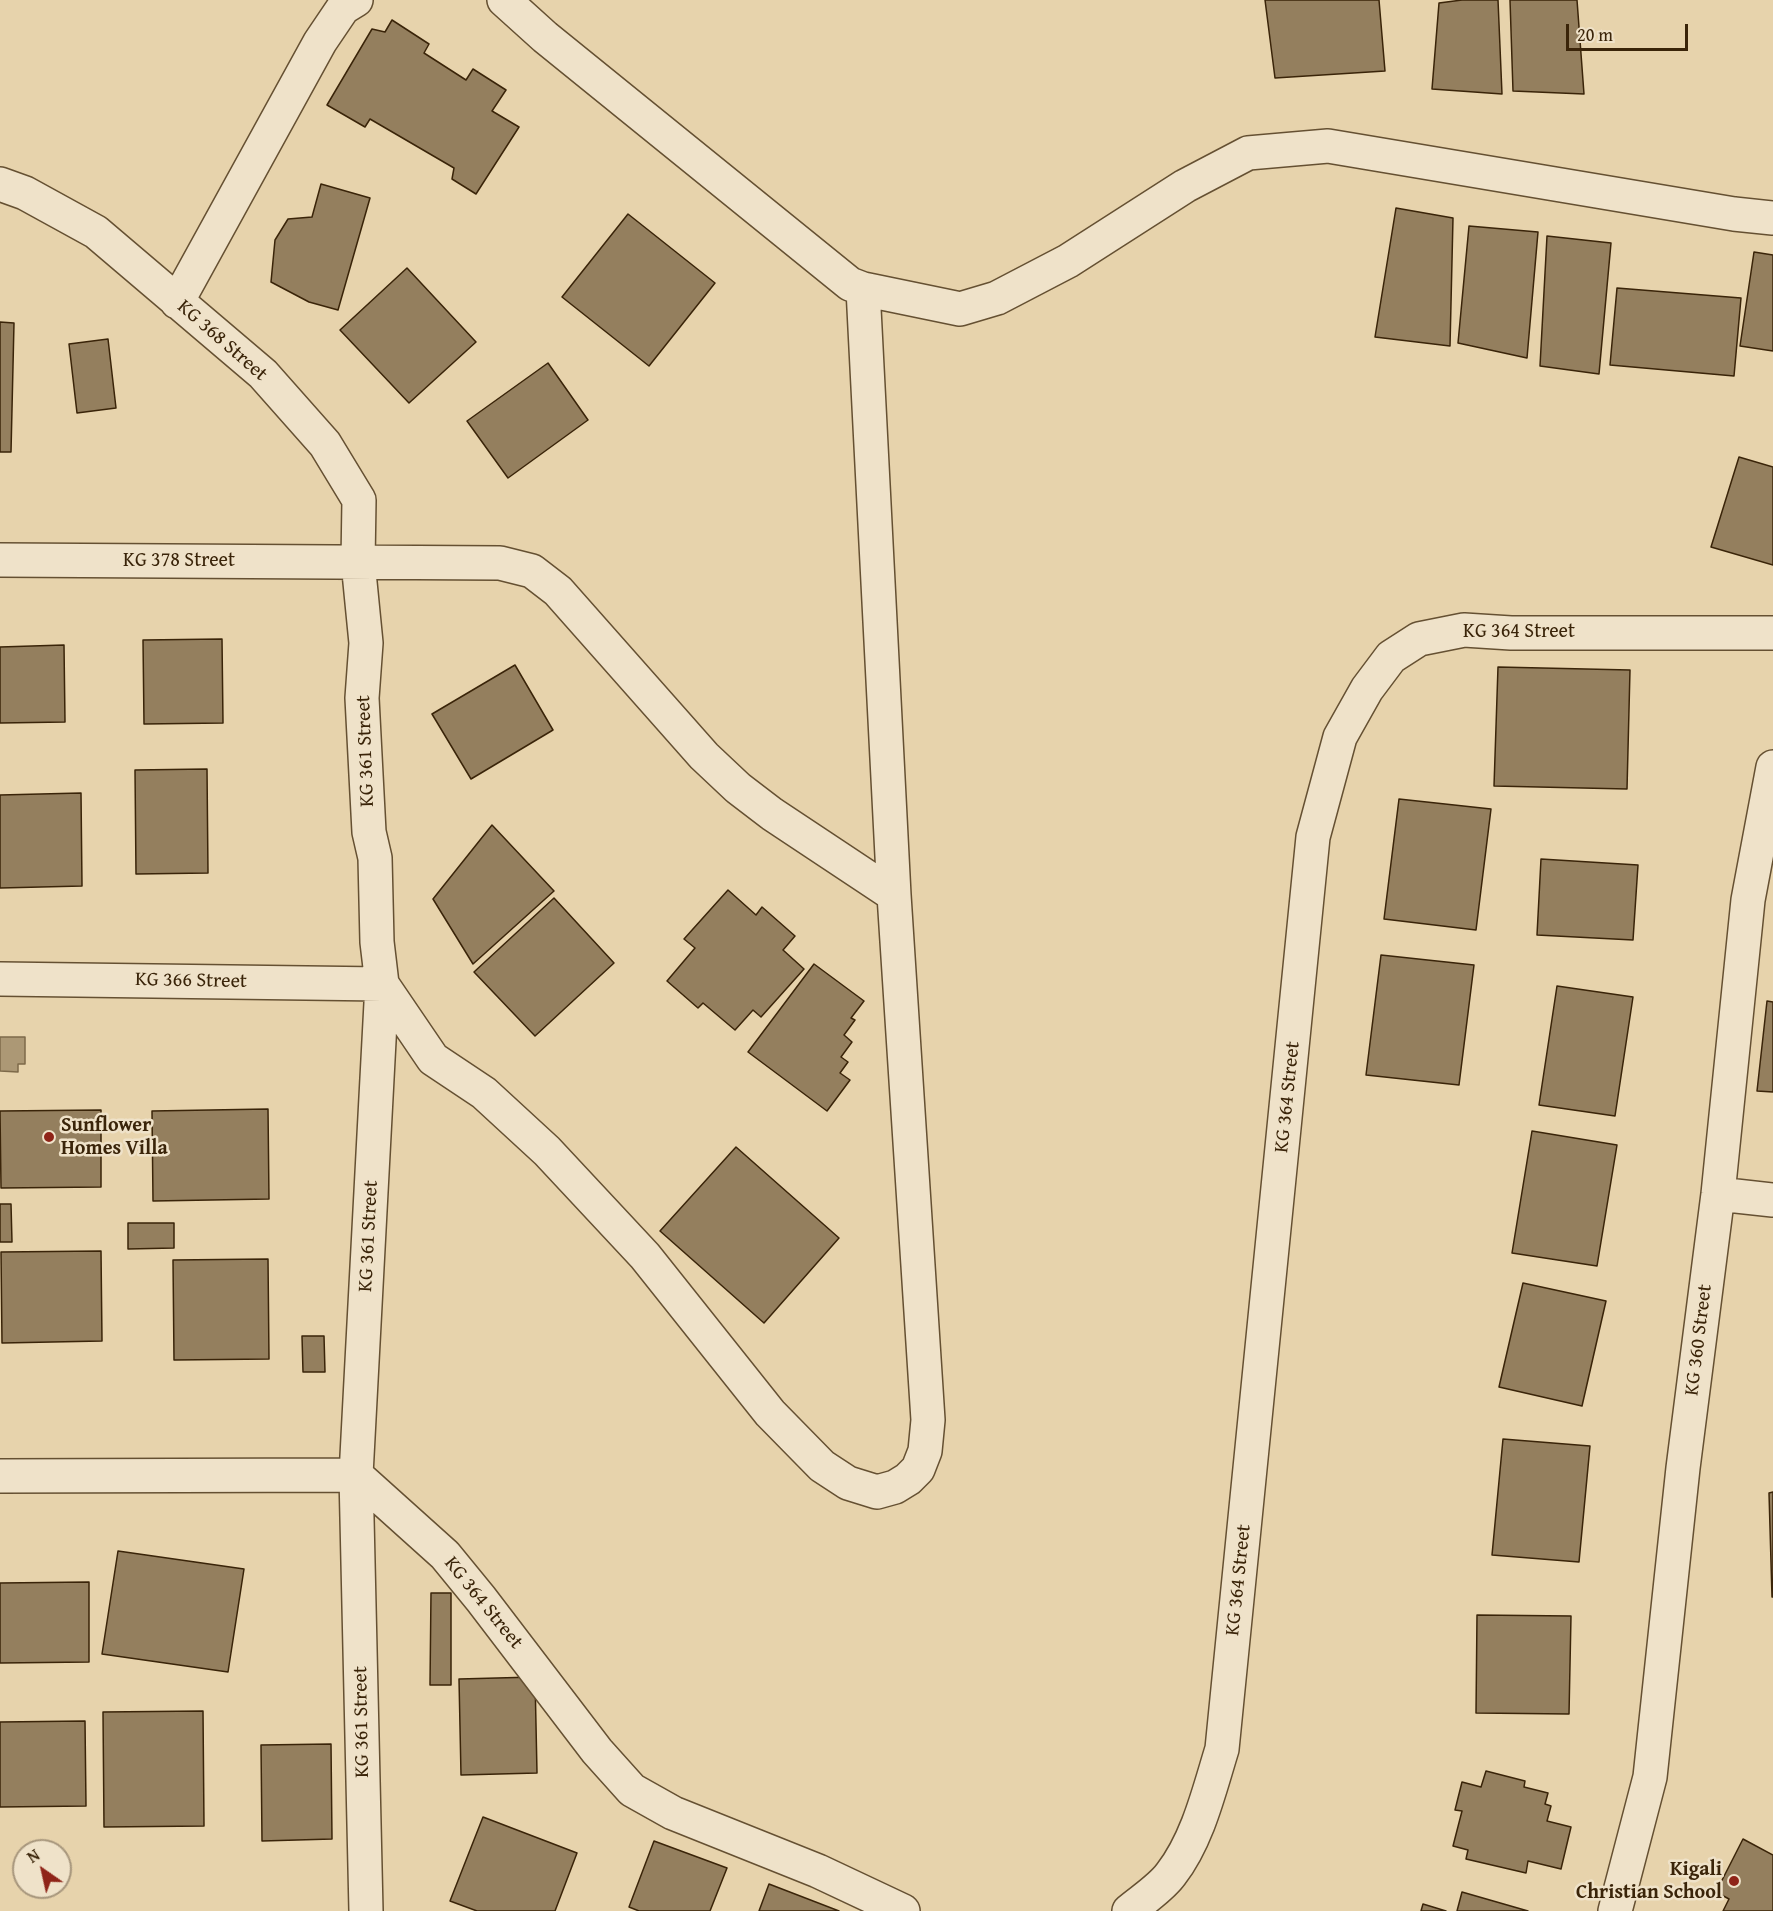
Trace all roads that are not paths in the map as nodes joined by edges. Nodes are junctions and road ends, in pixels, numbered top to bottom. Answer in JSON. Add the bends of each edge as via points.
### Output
{"nodes":[{"id":1,"x":356,"y":0,"type":"edge"},
{"id":2,"x":504,"y":0,"type":"edge"},
{"id":3,"x":0,"y":184,"type":"edge"},
{"id":4,"x":1773,"y":218,"type":"edge"},
{"id":5,"x":862,"y":289,"type":"junction"},
{"id":6,"x":177,"y":302,"type":"junction"},
{"id":7,"x":0,"y":560,"type":"edge"},
{"id":8,"x":358,"y":562,"type":"junction"},
{"id":9,"x":1773,"y":633,"type":"edge"},
{"id":10,"x":1773,"y":767,"type":"edge"},
{"id":11,"x":894,"y":896,"type":"junction"},
{"id":12,"x":0,"y":979,"type":"edge"},
{"id":13,"x":382,"y":984,"type":"junction"},
{"id":14,"x":1718,"y":1194,"type":"junction"},
{"id":15,"x":1773,"y":1200,"type":"edge"},
{"id":16,"x":356,"y":1475,"type":"junction"},
{"id":17,"x":0,"y":1476,"type":"edge"},
{"id":18,"x":366,"y":1911,"type":"edge"},
{"id":19,"x":903,"y":1911,"type":"edge"},
{"id":20,"x":1129,"y":1911,"type":"edge"},
{"id":21,"x":1615,"y":1911,"type":"edge"}],
"edges":[{"from":1,"to":6,"type":"street","via":[[343,8],[320,42]]},
{"from":2,"to":5,"type":"street","via":[[544,38],[850,284]]},
{"from":3,"to":6,"type":"street","name":"KG 368 Street","via":[[25,193],[96,232]]},
{"from":4,"to":5,"type":"street","via":[[1328,146],[1248,153],[1185,186],[1068,261],[997,298],[960,309]]},
{"from":5,"to":11,"type":"street"},
{"from":6,"to":8,"type":"street","name":"KG 368 Street","via":[[263,374],[325,444],[359,500]]},
{"from":7,"to":8,"type":"street","name":"KG 378 Street"},
{"from":8,"to":11,"type":"street","name":"KG 378 Street","via":[[500,563],[532,571],[558,591],[704,756],[738,788]]},
{"from":8,"to":13,"type":"street","name":"KG 361 Street","via":[[366,643],[362,698],[369,832],[375,858]]},
{"from":9,"to":20,"type":"street","name":"KG 364 Street","via":[[1464,630],[1419,639],[1391,657],[1367,688],[1340,737],[1313,837],[1222,1749],[1187,1848],[1170,1876]]},
{"from":10,"to":14,"type":"street","name":"KG 360 Street","via":[[1748,900]]},
{"from":11,"to":13,"type":"street","via":[[928,1419],[926,1451],[918,1469],[895,1487],[877,1492],[848,1483],[822,1466],[770,1413],[645,1256],[547,1151],[484,1093],[433,1059]]},
{"from":12,"to":13,"type":"street","name":"KG 366 Street"},
{"from":13,"to":16,"type":"street","name":"KG 361 Street"},
{"from":14,"to":15,"type":"street"},
{"from":14,"to":21,"type":"street","name":"KG 360 Street","via":[[1683,1468],[1650,1777]]},
{"from":16,"to":17,"type":"street"},
{"from":16,"to":18,"type":"street","name":"KG 361 Street"},
{"from":16,"to":19,"type":"street","name":"KG 364 Street","via":[[445,1555],[597,1751],[632,1790],[673,1813],[818,1871]]}]}
